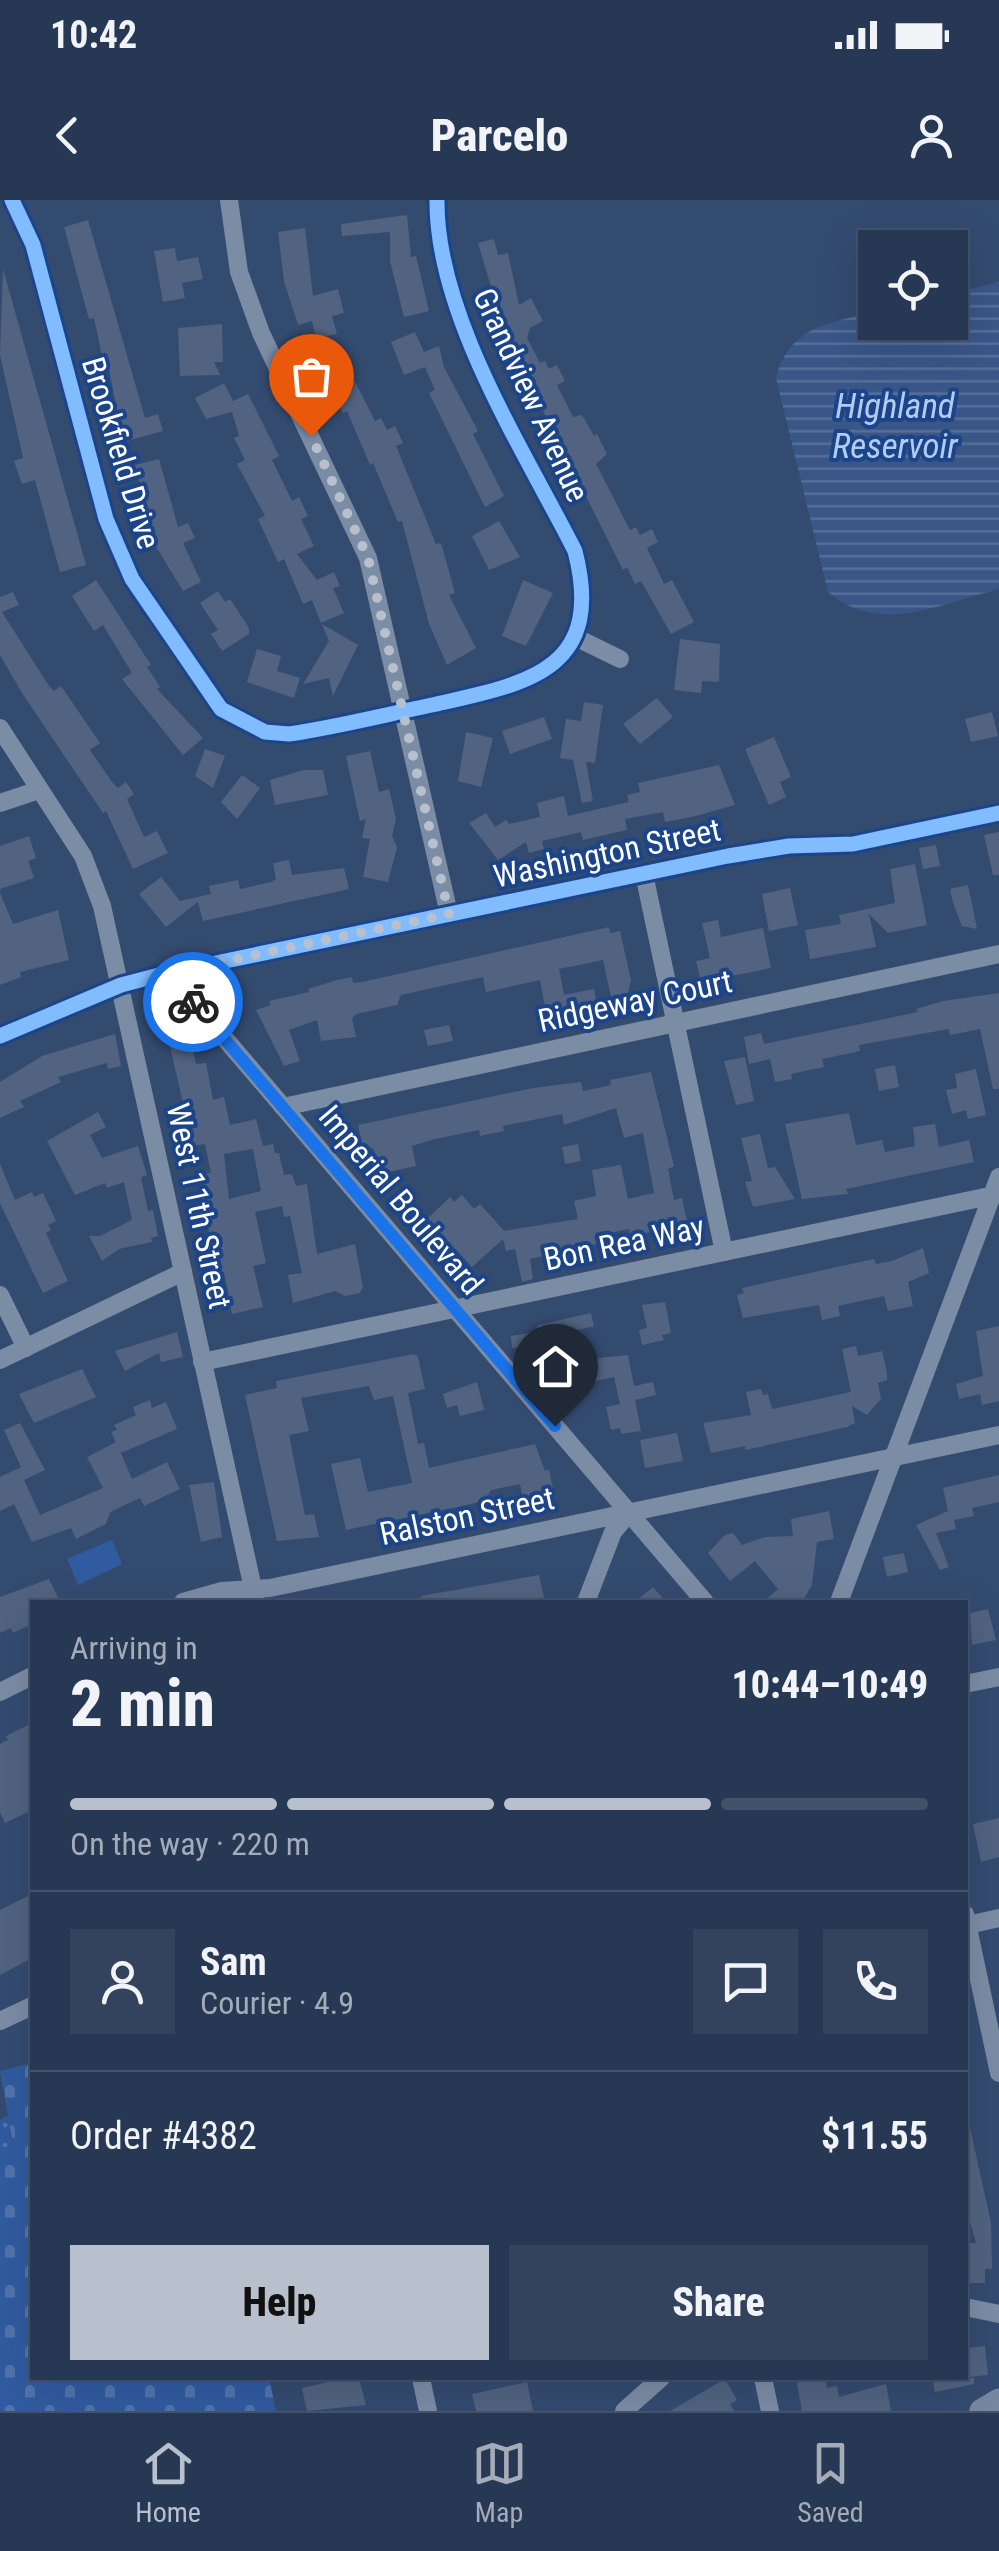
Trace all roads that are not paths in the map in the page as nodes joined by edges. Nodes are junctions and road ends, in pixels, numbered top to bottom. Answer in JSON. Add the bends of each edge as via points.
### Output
{"nodes":[{"id":1,"x":12,"y":200,"type":"edge"},
{"id":2,"x":229,"y":200,"type":"edge"},
{"id":3,"x":437,"y":200,"type":"edge"},
{"id":4,"x":575,"y":637,"type":"junction"},
{"id":5,"x":620,"y":659,"type":"dead end"},
{"id":6,"x":404,"y":711,"type":"junction"},
{"id":7,"x":0,"y":728,"type":"edge"},
{"id":8,"x":39,"y":790,"type":"junction"},
{"id":9,"x":0,"y":803,"type":"edge"},
{"id":10,"x":999,"y":813,"type":"edge"},
{"id":11,"x":644,"y":874,"type":"junction"},
{"id":12,"x":449,"y":914,"type":"junction"},
{"id":13,"x":999,"y":954,"type":"edge"},
{"id":14,"x":169,"y":973,"type":"junction"},
{"id":15,"x":121,"y":985,"type":"junction"},
{"id":16,"x":676,"y":1024,"type":"junction"},
{"id":17,"x":0,"y":1036,"type":"edge"},
{"id":18,"x":283,"y":1107,"type":"junction"},
{"id":19,"x":997,"y":1189,"type":"edge"},
{"id":20,"x":724,"y":1252,"type":"junction"},
{"id":21,"x":183,"y":1272,"type":"junction"},
{"id":22,"x":0,"y":1295,"type":"edge"},
{"id":23,"x":456,"y":1310,"type":"junction"},
{"id":24,"x":26,"y":1348,"type":"junction"},
{"id":25,"x":0,"y":1360,"type":"edge"},
{"id":26,"x":202,"y":1362,"type":"junction"},
{"id":27,"x":999,"y":1435,"type":"edge"},
{"id":28,"x":893,"y":1457,"type":"junction"},
{"id":29,"x":629,"y":1513,"type":"junction"},
{"id":30,"x":254,"y":1596,"type":"edge"},
{"id":31,"x":190,"y":1600,"type":"edge"},
{"id":32,"x":587,"y":1600,"type":"edge"},
{"id":33,"x":703,"y":1600,"type":"edge"},
{"id":34,"x":840,"y":1600,"type":"edge"},
{"id":35,"x":30,"y":1677,"type":"edge"},
{"id":36,"x":999,"y":1677,"type":"edge"},
{"id":37,"x":968,"y":1683,"type":"edge"},
{"id":38,"x":0,"y":1692,"type":"edge"},
{"id":39,"x":999,"y":1918,"type":"edge"},
{"id":40,"x":968,"y":1920,"type":"edge"},
{"id":41,"x":968,"y":1942,"type":"edge"},
{"id":42,"x":971,"y":1975,"type":"edge"},
{"id":43,"x":30,"y":2007,"type":"edge"},
{"id":44,"x":0,"y":2021,"type":"edge"},
{"id":45,"x":999,"y":2073,"type":"edge"},
{"id":46,"x":968,"y":2308,"type":"edge"},
{"id":47,"x":999,"y":2314,"type":"edge"},
{"id":48,"x":420,"y":2380,"type":"edge"},
{"id":49,"x":659,"y":2380,"type":"edge"},
{"id":50,"x":762,"y":2380,"type":"edge"},
{"id":51,"x":999,"y":2401,"type":"edge"},
{"id":52,"x":428,"y":2411,"type":"edge"},
{"id":53,"x":624,"y":2411,"type":"edge"},
{"id":54,"x":770,"y":2411,"type":"edge"},
{"id":55,"x":982,"y":2411,"type":"edge"}],
"edges":[{"from":1,"to":6,"type":"street","name":"Brookfield Drive","via":[[32,245],[116,546],[206,692],[221,709],[265,732],[316,730]]},
{"from":2,"to":6,"type":"street","via":[[240,272],[261,333],[368,558]]},
{"from":3,"to":4,"type":"street","name":"Grandview Avenue","via":[[444,266],[462,323],[575,551],[583,591]]},
{"from":4,"to":5,"type":"street"},
{"from":4,"to":6,"type":"street","name":"Brookfield Drive","via":[[536,678]]},
{"from":6,"to":12,"type":"street"},
{"from":7,"to":8,"type":"street","name":"West 11th Street"},
{"from":8,"to":9,"type":"street"},
{"from":8,"to":15,"type":"street","name":"West 11th Street","via":[[94,880]]},
{"from":10,"to":11,"type":"street","name":"Washington Street","via":[[853,844],[768,848]]},
{"from":11,"to":12,"type":"street","name":"Washington Street"},
{"from":11,"to":16,"type":"street"},
{"from":12,"to":14,"type":"street","name":"Washington Street"},
{"from":13,"to":16,"type":"street","name":"Ridgeway Court"},
{"from":14,"to":15,"type":"street","name":"Washington Street"},
{"from":14,"to":18,"type":"street","name":"Imperial Boulevard"},
{"from":15,"to":17,"type":"street","name":"Washington Street"},
{"from":15,"to":21,"type":"street","name":"West 11th Street"},
{"from":16,"to":18,"type":"street","name":"Ridgeway Court"},
{"from":16,"to":20,"type":"street"},
{"from":18,"to":23,"type":"street","name":"Imperial Boulevard"},
{"from":19,"to":20,"type":"street","name":"Bon Rea Way"},
{"from":19,"to":28,"type":"street"},
{"from":20,"to":23,"type":"street","name":"Bon Rea Way"},
{"from":21,"to":24,"type":"street"},
{"from":21,"to":26,"type":"street","name":"West 11th Street"},
{"from":22,"to":24,"type":"street"},
{"from":23,"to":26,"type":"street","name":"Bon Rea Way"},
{"from":23,"to":29,"type":"street","name":"Imperial Boulevard"},
{"from":24,"to":25,"type":"street"},
{"from":26,"to":30,"type":"street","name":"West 11th Street"},
{"from":27,"to":28,"type":"street","name":"Ralston Street"},
{"from":28,"to":29,"type":"street","name":"Ralston Street"},
{"from":28,"to":34,"type":"street"},
{"from":29,"to":30,"type":"street","name":"Ralston Street"},
{"from":29,"to":32,"type":"street","via":[[613,1532]]},
{"from":29,"to":33,"type":"street","name":"Imperial Boulevard"},
{"from":30,"to":31,"type":"street","name":"Ralston Street","via":[[222,1590]]},
{"from":35,"to":38,"type":"street"},
{"from":36,"to":37,"type":"street"},
{"from":39,"to":40,"type":"street"},
{"from":41,"to":42,"type":"street"},
{"from":42,"to":45,"type":"street"},
{"from":43,"to":44,"type":"street"},
{"from":46,"to":47,"type":"street"},
{"from":48,"to":52,"type":"street"},
{"from":49,"to":53,"type":"street"},
{"from":50,"to":54,"type":"street"},
{"from":51,"to":55,"type":"main road"}]}
